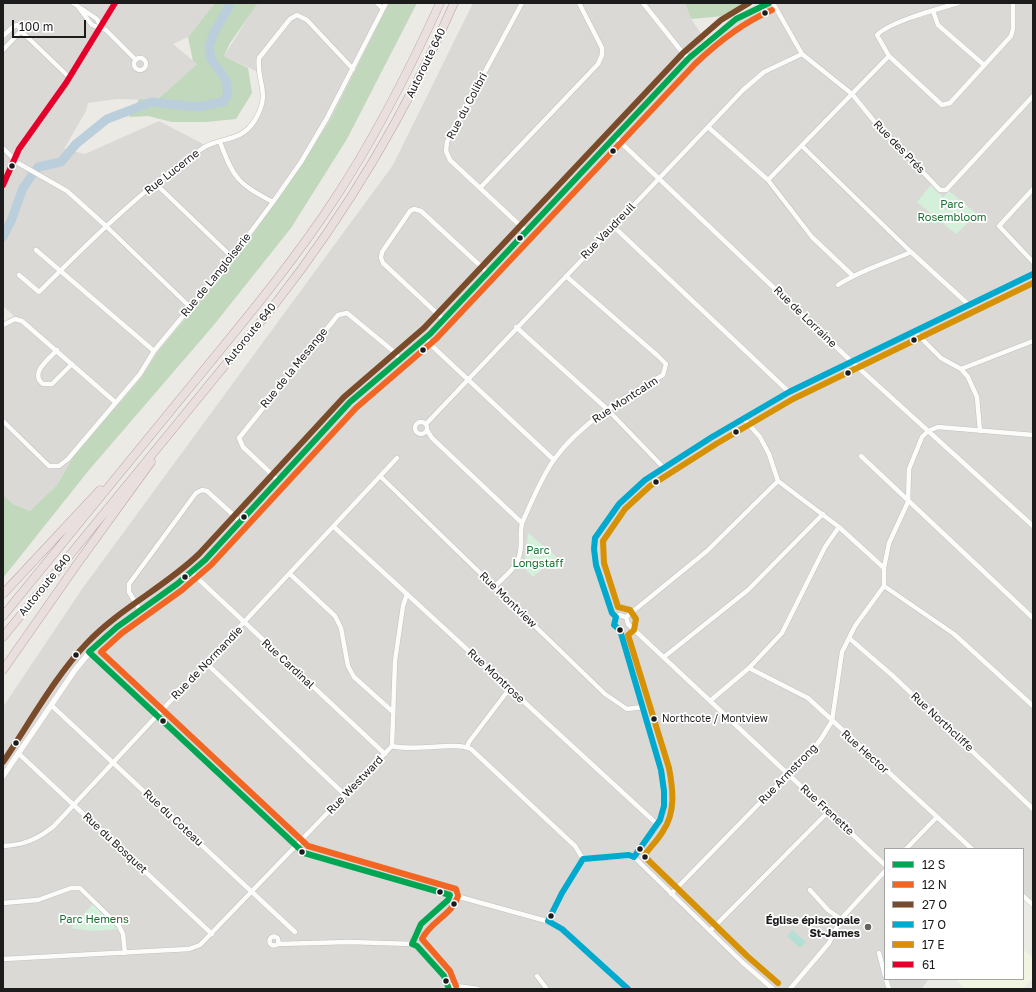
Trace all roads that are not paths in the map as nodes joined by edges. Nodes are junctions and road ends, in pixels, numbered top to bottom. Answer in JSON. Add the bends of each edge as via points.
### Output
{"nodes":[{"id":1,"x":73,"y":3,"type":"edge"},
{"id":2,"x":115,"y":3,"type":"edge"},
{"id":3,"x":376,"y":3,"type":"edge"},
{"id":4,"x":386,"y":3,"type":"edge"},
{"id":5,"x":440,"y":3,"type":"edge"},
{"id":6,"x":454,"y":3,"type":"edge"},
{"id":7,"x":522,"y":3,"type":"edge"},
{"id":8,"x":579,"y":3,"type":"edge"},
{"id":9,"x":643,"y":3,"type":"edge"},
{"id":10,"x":769,"y":3,"type":"edge"},
{"id":11,"x":773,"y":3,"type":"edge"},
{"id":12,"x":958,"y":3,"type":"edge"},
{"id":13,"x":1013,"y":3,"type":"edge"},
{"id":14,"x":383,"y":9,"type":"junction"},
{"id":15,"x":933,"y":11,"type":"junction"},
{"id":16,"x":101,"y":27,"type":"junction"},
{"id":17,"x":22,"y":31,"type":"junction"},
{"id":18,"x":3,"y":36,"type":"edge"},
{"id":19,"x":3,"y":50,"type":"edge"},
{"id":20,"x":802,"y":54,"type":"junction"},
{"id":21,"x":889,"y":56,"type":"junction"},
{"id":22,"x":690,"y":58,"type":"junction"},
{"id":23,"x":136,"y":60,"type":"dead end"},
{"id":24,"x":984,"y":65,"type":"junction"},
{"id":25,"x":353,"y":69,"type":"junction"},
{"id":26,"x":70,"y":78,"type":"junction"},
{"id":27,"x":852,"y":94,"type":"junction"},
{"id":28,"x":1033,"y":96,"type":"edge"},
{"id":29,"x":708,"y":127,"type":"junction"},
{"id":30,"x":615,"y":137,"type":"junction"},
{"id":31,"x":220,"y":142,"type":"junction"},
{"id":32,"x":802,"y":146,"type":"junction"},
{"id":33,"x":3,"y":148,"type":"edge"},
{"id":34,"x":14,"y":159,"type":"junction"},
{"id":35,"x":659,"y":178,"type":"junction"},
{"id":36,"x":768,"y":180,"type":"junction"},
{"id":37,"x":156,"y":184,"type":"junction"},
{"id":38,"x":3,"y":185,"type":"edge"},
{"id":39,"x":481,"y":187,"type":"junction"},
{"id":40,"x":1033,"y":189,"type":"edge"},
{"id":41,"x":273,"y":202,"type":"junction"},
{"id":42,"x":106,"y":226,"type":"junction"},
{"id":43,"x":613,"y":226,"type":"junction"},
{"id":44,"x":526,"y":231,"type":"junction"},
{"id":45,"x":36,"y":250,"type":"dead end"},
{"id":46,"x":911,"y":252,"type":"junction"},
{"id":47,"x":232,"y":257,"type":"junction"},
{"id":48,"x":1033,"y":262,"type":"edge"},
{"id":49,"x":60,"y":271,"type":"junction"},
{"id":50,"x":488,"y":272,"type":"junction"},
{"id":51,"x":1033,"y":274,"type":"edge"},
{"id":52,"x":19,"y":275,"type":"dead end"},
{"id":53,"x":852,"y":275,"type":"junction"},
{"id":54,"x":566,"y":276,"type":"junction"},
{"id":55,"x":838,"y":285,"type":"dead end"},
{"id":56,"x":969,"y":305,"type":"junction"},
{"id":57,"x":190,"y":307,"type":"junction"},
{"id":58,"x":443,"y":319,"type":"junction"},
{"id":59,"x":3,"y":325,"type":"edge"},
{"id":60,"x":516,"y":327,"type":"junction"},
{"id":61,"x":915,"y":332,"type":"junction"},
{"id":62,"x":426,"y":338,"type":"junction"},
{"id":63,"x":1033,"y":341,"type":"edge"},
{"id":64,"x":57,"y":350,"type":"junction"},
{"id":65,"x":154,"y":352,"type":"junction"},
{"id":66,"x":400,"y":359,"type":"junction"},
{"id":67,"x":852,"y":362,"type":"junction"},
{"id":68,"x":72,"y":364,"type":"junction"},
{"id":69,"x":961,"y":369,"type":"junction"},
{"id":70,"x":469,"y":379,"type":"junction"},
{"id":71,"x":789,"y":392,"type":"junction"},
{"id":72,"x":116,"y":402,"type":"junction"},
{"id":73,"x":190,"y":408,"type":"junction"},
{"id":74,"x":607,"y":409,"type":"junction"},
{"id":75,"x":744,"y":419,"type":"junction"},
{"id":76,"x":3,"y":422,"type":"edge"},
{"id":77,"x":426,"y":424,"type":"junction"},
{"id":78,"x":427,"y":430,"type":"junction"},
{"id":79,"x":928,"y":431,"type":"junction"},
{"id":80,"x":980,"y":431,"type":"junction"},
{"id":81,"x":1033,"y":435,"type":"edge"},
{"id":82,"x":143,"y":445,"type":"junction"},
{"id":83,"x":861,"y":456,"type":"dead end"},
{"id":84,"x":397,"y":458,"type":"dead end"},
{"id":85,"x":554,"y":460,"type":"junction"},
{"id":86,"x":663,"y":467,"type":"junction"},
{"id":87,"x":380,"y":476,"type":"junction"},
{"id":88,"x":279,"y":481,"type":"junction"},
{"id":89,"x":778,"y":481,"type":"junction"},
{"id":90,"x":908,"y":502,"type":"junction"},
{"id":91,"x":822,"y":514,"type":"junction"},
{"id":92,"x":241,"y":522,"type":"junction"},
{"id":93,"x":522,"y":523,"type":"junction"},
{"id":94,"x":1033,"y":526,"type":"edge"},
{"id":95,"x":334,"y":527,"type":"junction"},
{"id":96,"x":839,"y":527,"type":"junction"},
{"id":97,"x":884,"y":568,"type":"junction"},
{"id":98,"x":192,"y":573,"type":"junction"},
{"id":99,"x":290,"y":574,"type":"junction"},
{"id":100,"x":884,"y":586,"type":"junction"},
{"id":101,"x":494,"y":587,"type":"junction"},
{"id":102,"x":3,"y":594,"type":"edge"},
{"id":103,"x":407,"y":594,"type":"junction"},
{"id":104,"x":140,"y":610,"type":"junction"},
{"id":105,"x":3,"y":616,"type":"edge"},
{"id":106,"x":616,"y":617,"type":"junction"},
{"id":107,"x":626,"y":617,"type":"junction"},
{"id":108,"x":1033,"y":618,"type":"edge"},
{"id":109,"x":245,"y":623,"type":"junction"},
{"id":110,"x":628,"y":624,"type":"junction"},
{"id":111,"x":620,"y":630,"type":"junction"},
{"id":112,"x":3,"y":637,"type":"edge"},
{"id":113,"x":849,"y":638,"type":"junction"},
{"id":114,"x":89,"y":652,"type":"junction"},
{"id":115,"x":664,"y":657,"type":"junction"},
{"id":116,"x":206,"y":664,"type":"junction"},
{"id":117,"x":750,"y":668,"type":"junction"},
{"id":118,"x":3,"y":670,"type":"edge"},
{"id":119,"x":510,"y":688,"type":"junction"},
{"id":120,"x":710,"y":701,"type":"junction"},
{"id":121,"x":51,"y":705,"type":"junction"},
{"id":122,"x":1033,"y":706,"type":"edge"},
{"id":123,"x":643,"y":707,"type":"junction"},
{"id":124,"x":393,"y":712,"type":"junction"},
{"id":125,"x":157,"y":715,"type":"junction"},
{"id":126,"x":832,"y":721,"type":"junction"},
{"id":127,"x":392,"y":746,"type":"junction"},
{"id":128,"x":467,"y":747,"type":"junction"},
{"id":129,"x":18,"y":753,"type":"junction"},
{"id":130,"x":385,"y":754,"type":"junction"},
{"id":131,"x":113,"y":762,"type":"junction"},
{"id":132,"x":788,"y":774,"type":"junction"},
{"id":133,"x":3,"y":776,"type":"edge"},
{"id":134,"x":346,"y":795,"type":"junction"},
{"id":135,"x":74,"y":804,"type":"junction"},
{"id":136,"x":1033,"y":809,"type":"edge"},
{"id":137,"x":829,"y":812,"type":"junction"},
{"id":138,"x":937,"y":817,"type":"junction"},
{"id":139,"x":658,"y":825,"type":"junction"},
{"id":140,"x":3,"y":846,"type":"edge"},
{"id":141,"x":296,"y":847,"type":"junction"},
{"id":142,"x":907,"y":848,"type":"edge"},
{"id":143,"x":971,"y":848,"type":"edge"},
{"id":144,"x":634,"y":857,"type":"junction"},
{"id":145,"x":583,"y":859,"type":"junction"},
{"id":146,"x":884,"y":864,"type":"edge"},
{"id":147,"x":884,"y":872,"type":"edge"},
{"id":148,"x":810,"y":890,"type":"dead end"},
{"id":149,"x":252,"y":893,"type":"junction"},
{"id":150,"x":671,"y":894,"type":"junction"},
{"id":151,"x":450,"y":895,"type":"junction"},
{"id":152,"x":3,"y":903,"type":"edge"},
{"id":153,"x":841,"y":920,"type":"junction"},
{"id":154,"x":548,"y":921,"type":"junction"},
{"id":155,"x":710,"y":931,"type":"junction"},
{"id":156,"x":295,"y":932,"type":"dead end"},
{"id":157,"x":212,"y":934,"type":"junction"},
{"id":158,"x":278,"y":944,"type":"dead end"},
{"id":159,"x":412,"y":944,"type":"junction"},
{"id":160,"x":125,"y":952,"type":"junction"},
{"id":161,"x":879,"y":953,"type":"dead end"},
{"id":162,"x":3,"y":959,"type":"edge"},
{"id":163,"x":884,"y":974,"type":"edge"},
{"id":164,"x":537,"y":976,"type":"dead end"},
{"id":165,"x":449,"y":987,"type":"edge"},
{"id":166,"x":478,"y":989,"type":"edge"},
{"id":167,"x":546,"y":989,"type":"edge"},
{"id":168,"x":628,"y":989,"type":"edge"},
{"id":169,"x":774,"y":989,"type":"edge"},
{"id":170,"x":790,"y":989,"type":"edge"}],
"edges":[{"from":1,"to":16,"type":"street","via":[[97,19]]},
{"from":2,"to":16,"type":"street"},
{"from":3,"to":14,"type":"street"},
{"from":4,"to":14,"type":"street","name":"Rue de Langloiserie"},
{"from":5,"to":82,"type":"highway","name":"Autoroute 640","via":[[389,108],[330,206],[274,283]]},
{"from":6,"to":73,"type":"highway","name":"Autoroute 640","via":[[398,117],[343,209],[286,288]]},
{"from":7,"to":39,"type":"street","name":"Rue du Colibri","via":[[447,142],[446,150],[450,160]]},
{"from":8,"to":39,"type":"street","via":[[602,48],[598,64]]},
{"from":9,"to":22,"type":"street","via":[[682,52]]},
{"from":10,"to":22,"type":"street","via":[[739,17],[718,31]]},
{"from":11,"to":20,"type":"street","name":"Rue des Prés"},
{"from":12,"to":15,"type":"street"},
{"from":13,"to":24,"type":"street","via":[[1011,36]]},
{"from":14,"to":25,"type":"street","name":"Rue de Langloiserie"},
{"from":15,"to":21,"type":"street","via":[[882,30],[877,35]]},
{"from":15,"to":24,"type":"street","via":[[938,24]]},
{"from":16,"to":23,"type":"street"},
{"from":16,"to":26,"type":"street"},
{"from":17,"to":18,"type":"street","via":[[18,25],[14,26]]},
{"from":17,"to":19,"type":"street"},
{"from":17,"to":26,"type":"street"},
{"from":20,"to":27,"type":"street","name":"Rue des Prés"},
{"from":20,"to":29,"type":"street","name":"Rue Vaudreuil","via":[[764,72]]},
{"from":21,"to":24,"type":"street","via":[[942,105],[950,102]]},
{"from":21,"to":27,"type":"street"},
{"from":22,"to":30,"type":"street"},
{"from":25,"to":31,"type":"street","name":"Rue Lucerne","via":[[307,20],[297,15],[290,19],[259,58],[264,98],[255,120],[239,136]]},
{"from":25,"to":41,"type":"street","name":"Rue de Langloiserie","via":[[309,150]]},
{"from":26,"to":34,"type":"street","via":[[21,145]]},
{"from":27,"to":28,"type":"street","name":"Rue des Prés","via":[[874,121],[940,190],[946,190]]},
{"from":27,"to":32,"type":"street"},
{"from":29,"to":35,"type":"street","name":"Rue Vaudreuil"},
{"from":29,"to":36,"type":"street"},
{"from":30,"to":35,"type":"street","name":"Rue de Lorraine"},
{"from":30,"to":44,"type":"street"},
{"from":31,"to":37,"type":"street","name":"Rue Lucerne","via":[[206,146]]},
{"from":31,"to":41,"type":"street","via":[[241,183]]},
{"from":32,"to":36,"type":"street"},
{"from":32,"to":46,"type":"street"},
{"from":33,"to":34,"type":"street"},
{"from":34,"to":38,"type":"street"},
{"from":34,"to":42,"type":"street","via":[[65,190]]},
{"from":35,"to":43,"type":"street","name":"Rue Vaudreuil"},
{"from":35,"to":67,"type":"street","name":"Rue de Lorraine"},
{"from":36,"to":53,"type":"street","via":[[812,237]]},
{"from":37,"to":42,"type":"street","name":"Rue Lucerne"},
{"from":37,"to":47,"type":"street"},
{"from":39,"to":44,"type":"street","name":"Rue du Colibri"},
{"from":40,"to":48,"type":"street","via":[[999,226]]},
{"from":41,"to":47,"type":"street","name":"Rue de Langloiserie"},
{"from":42,"to":49,"type":"street","name":"Rue Lucerne"},
{"from":42,"to":57,"type":"street"},
{"from":43,"to":54,"type":"street","name":"Rue Vaudreuil"},
{"from":43,"to":71,"type":"street"},
{"from":44,"to":50,"type":"street"},
{"from":45,"to":49,"type":"street"},
{"from":46,"to":53,"type":"street"},
{"from":46,"to":56,"type":"street"},
{"from":47,"to":57,"type":"street","name":"Rue de Langloiserie"},
{"from":49,"to":52,"type":"street","name":"Rue Lucerne","via":[[39,292]]},
{"from":49,"to":65,"type":"street"},
{"from":50,"to":58,"type":"street"},
{"from":50,"to":58,"type":"street","via":[[421,211],[410,211],[382,252],[381,258],[383,263]]},
{"from":51,"to":56,"type":"street"},
{"from":53,"to":55,"type":"street"},
{"from":54,"to":60,"type":"street","name":"Rue Vaudreuil"},
{"from":54,"to":74,"type":"street","name":"Rue Montcalm","via":[[666,364],[663,375]]},
{"from":56,"to":61,"type":"street"},
{"from":57,"to":65,"type":"street","name":"Rue de Langloiserie"},
{"from":58,"to":62,"type":"street"},
{"from":59,"to":64,"type":"street","via":[[14,319],[22,320]]},
{"from":60,"to":70,"type":"street","name":"Rue Vaudreuil"},
{"from":60,"to":74,"type":"street"},
{"from":61,"to":67,"type":"street"},
{"from":61,"to":69,"type":"street","via":[[941,358]]},
{"from":62,"to":66,"type":"street"},
{"from":62,"to":70,"type":"street"},
{"from":63,"to":69,"type":"street"},
{"from":64,"to":68,"type":"street"},
{"from":64,"to":68,"type":"street","via":[[38,370],[39,381],[43,384],[52,384]]},
{"from":65,"to":72,"type":"street","name":"Rue de Langloiserie","via":[[140,374]]},
{"from":66,"to":88,"type":"street","via":[[350,402]]},
{"from":66,"to":88,"type":"street","name":"Rue de la Mesange","via":[[348,313],[338,315],[239,438],[243,447]]},
{"from":67,"to":71,"type":"street"},
{"from":67,"to":79,"type":"street","name":"Rue de Lorraine"},
{"from":68,"to":72,"type":"street"},
{"from":69,"to":80,"type":"street","via":[[968,377],[977,397]]},
{"from":70,"to":77,"type":"street","name":"Rue Vaudreuil"},
{"from":70,"to":85,"type":"street"},
{"from":71,"to":75,"type":"street"},
{"from":72,"to":76,"type":"street","name":"Rue de Langloiserie","via":[[68,459],[59,466],[49,466]]},
{"from":73,"to":112,"type":"highway","name":"Autoroute 640"},
{"from":73,"to":118,"type":"highway"},
{"from":74,"to":85,"type":"street","name":"Rue Montcalm","via":[[576,435]]},
{"from":74,"to":86,"type":"street"},
{"from":75,"to":86,"type":"street"},
{"from":75,"to":89,"type":"street","via":[[760,437]]},
{"from":77,"to":78,"type":"street"},
{"from":77,"to":78,"type":"street","via":[[419,422],[415,429],[420,434]]},
{"from":78,"to":93,"type":"street","via":[[432,438]]},
{"from":79,"to":80,"type":"street","via":[[950,427]]},
{"from":79,"to":90,"type":"street","via":[[919,442],[909,469]]},
{"from":79,"to":94,"type":"street","name":"Rue de Lorraine"},
{"from":80,"to":81,"type":"street"},
{"from":82,"to":102,"type":"highway"},
{"from":82,"to":105,"type":"highway","name":"Autoroute 640"},
{"from":83,"to":90,"type":"street"},
{"from":84,"to":87,"type":"street","name":"Rue de Normandie"},
{"from":85,"to":93,"type":"street","name":"Rue Montcalm","via":[[540,483]]},
{"from":86,"to":106,"type":"street","via":[[619,504],[595,538],[596,565],[612,614]]},
{"from":87,"to":95,"type":"street","name":"Rue de Normandie"},
{"from":87,"to":101,"type":"street","name":"Rue Montview"},
{"from":88,"to":92,"type":"street"},
{"from":89,"to":91,"type":"street"},
{"from":89,"to":107,"type":"street","via":[[707,551]]},
{"from":90,"to":97,"type":"street","via":[[889,543]]},
{"from":90,"to":108,"type":"street"},
{"from":91,"to":96,"type":"street"},
{"from":91,"to":115,"type":"street","via":[[748,590]]},
{"from":92,"to":98,"type":"street"},
{"from":92,"to":104,"type":"street","via":[[209,492],[196,492],[130,583],[129,592]]},
{"from":93,"to":101,"type":"street","name":"Rue Montcalm","via":[[521,556],[517,564]]},
{"from":95,"to":99,"type":"street","name":"Rue de Normandie"},
{"from":95,"to":103,"type":"street","name":"Rue Montrose"},
{"from":96,"to":97,"type":"street"},
{"from":96,"to":117,"type":"street","via":[[825,547],[782,632]]},
{"from":97,"to":100,"type":"street"},
{"from":98,"to":104,"type":"street"},
{"from":98,"to":109,"type":"street","name":"Rue Cardinal"},
{"from":99,"to":109,"type":"street","name":"Rue de Normandie"},
{"from":99,"to":124,"type":"street","via":[[336,616],[341,628],[348,666],[354,677]]},
{"from":100,"to":113,"type":"street","name":"Rue Armstrong","via":[[854,626]]},
{"from":100,"to":122,"type":"street","via":[[954,634]]},
{"from":101,"to":123,"type":"street","name":"Rue Montview","via":[[605,694],[627,709]]},
{"from":103,"to":119,"type":"street","name":"Rue Montrose"},
{"from":103,"to":124,"type":"street","name":"Rue Westward","via":[[395,661]]},
{"from":104,"to":114,"type":"street","via":[[110,632]]},
{"from":106,"to":107,"type":"street"},
{"from":106,"to":111,"type":"street","via":[[614,625]]},
{"from":107,"to":110,"type":"street"},
{"from":109,"to":116,"type":"street","name":"Rue de Normandie"},
{"from":109,"to":130,"type":"street","name":"Rue Cardinal"},
{"from":110,"to":111,"type":"street"},
{"from":110,"to":115,"type":"street","name":"Rue Frenette"},
{"from":111,"to":123,"type":"street"},
{"from":113,"to":126,"type":"street","name":"Rue Armstrong","via":[[842,652]]},
{"from":113,"to":136,"type":"street","name":"Rue Northcliffe","via":[[893,676]]},
{"from":114,"to":121,"type":"street"},
{"from":114,"to":125,"type":"street"},
{"from":115,"to":120,"type":"street","name":"Rue Frenette"},
{"from":116,"to":125,"type":"street","name":"Rue de Normandie"},
{"from":116,"to":134,"type":"street"},
{"from":117,"to":120,"type":"street"},
{"from":117,"to":126,"type":"street","name":"Rue Hector","via":[[808,698]]},
{"from":119,"to":128,"type":"street","via":[[468,742]]},
{"from":119,"to":139,"type":"street","name":"Rue Montrose"},
{"from":120,"to":132,"type":"street","name":"Rue Frenette"},
{"from":121,"to":129,"type":"street"},
{"from":121,"to":131,"type":"street","name":"Rue du Coteau"},
{"from":123,"to":139,"type":"street","via":[[665,791]]},
{"from":124,"to":127,"type":"street","name":"Rue Westward"},
{"from":125,"to":131,"type":"street","name":"Rue de Normandie"},
{"from":125,"to":141,"type":"street","via":[[259,808]]},
{"from":126,"to":132,"type":"street","name":"Rue Armstrong","via":[[806,758]]},
{"from":126,"to":138,"type":"street","name":"Rue Hector"},
{"from":127,"to":128,"type":"street","via":[[416,749]]},
{"from":127,"to":130,"type":"street","name":"Rue Westward"},
{"from":128,"to":145,"type":"street","via":[[575,846]]},
{"from":129,"to":133,"type":"street"},
{"from":129,"to":135,"type":"street","name":"Rue du Bosquet"},
{"from":130,"to":134,"type":"street","name":"Rue Westward"},
{"from":131,"to":135,"type":"street","name":"Rue de Normandie"},
{"from":131,"to":149,"type":"street","name":"Rue du Coteau"},
{"from":132,"to":137,"type":"street","name":"Rue Frenette"},
{"from":132,"to":150,"type":"street","name":"Rue Armstrong"},
{"from":134,"to":141,"type":"street","name":"Rue Westward"},
{"from":135,"to":140,"type":"street","name":"Rue de Normandie","via":[[42,836],[26,843]]},
{"from":135,"to":157,"type":"street","name":"Rue du Bosquet"},
{"from":137,"to":146,"type":"street","name":"Rue Frenette"},
{"from":137,"to":155,"type":"street"},
{"from":138,"to":142,"type":"street"},
{"from":138,"to":143,"type":"street","name":"Rue Hector"},
{"from":139,"to":144,"type":"street"},
{"from":141,"to":149,"type":"street","name":"Rue Westward"},
{"from":141,"to":151,"type":"street","via":[[312,856]]},
{"from":144,"to":145,"type":"street","via":[[629,855]]},
{"from":144,"to":150,"type":"street"},
{"from":145,"to":154,"type":"street","via":[[558,899]]},
{"from":147,"to":153,"type":"street"},
{"from":148,"to":153,"type":"street"},
{"from":149,"to":156,"type":"street","name":"Rue du Coteau"},
{"from":149,"to":157,"type":"street","name":"Rue Westward"},
{"from":150,"to":155,"type":"street"},
{"from":151,"to":154,"type":"street"},
{"from":151,"to":159,"type":"street","via":[[448,900],[418,928]]},
{"from":152,"to":160,"type":"street","via":[[34,900],[71,888],[80,888],[119,926],[123,934]]},
{"from":153,"to":170,"type":"street","via":[[829,943]]},
{"from":154,"to":168,"type":"street","via":[[562,929]]},
{"from":155,"to":169,"type":"street","via":[[748,969]]},
{"from":157,"to":160,"type":"street","name":"Rue Westward","via":[[194,949]]},
{"from":158,"to":159,"type":"street"},
{"from":159,"to":165,"type":"street","via":[[417,946],[442,974]]},
{"from":160,"to":162,"type":"street","name":"Rue Westward"},
{"from":161,"to":163,"type":"street"},
{"from":164,"to":167,"type":"street"},
{"from":165,"to":166,"type":"street"}]}
